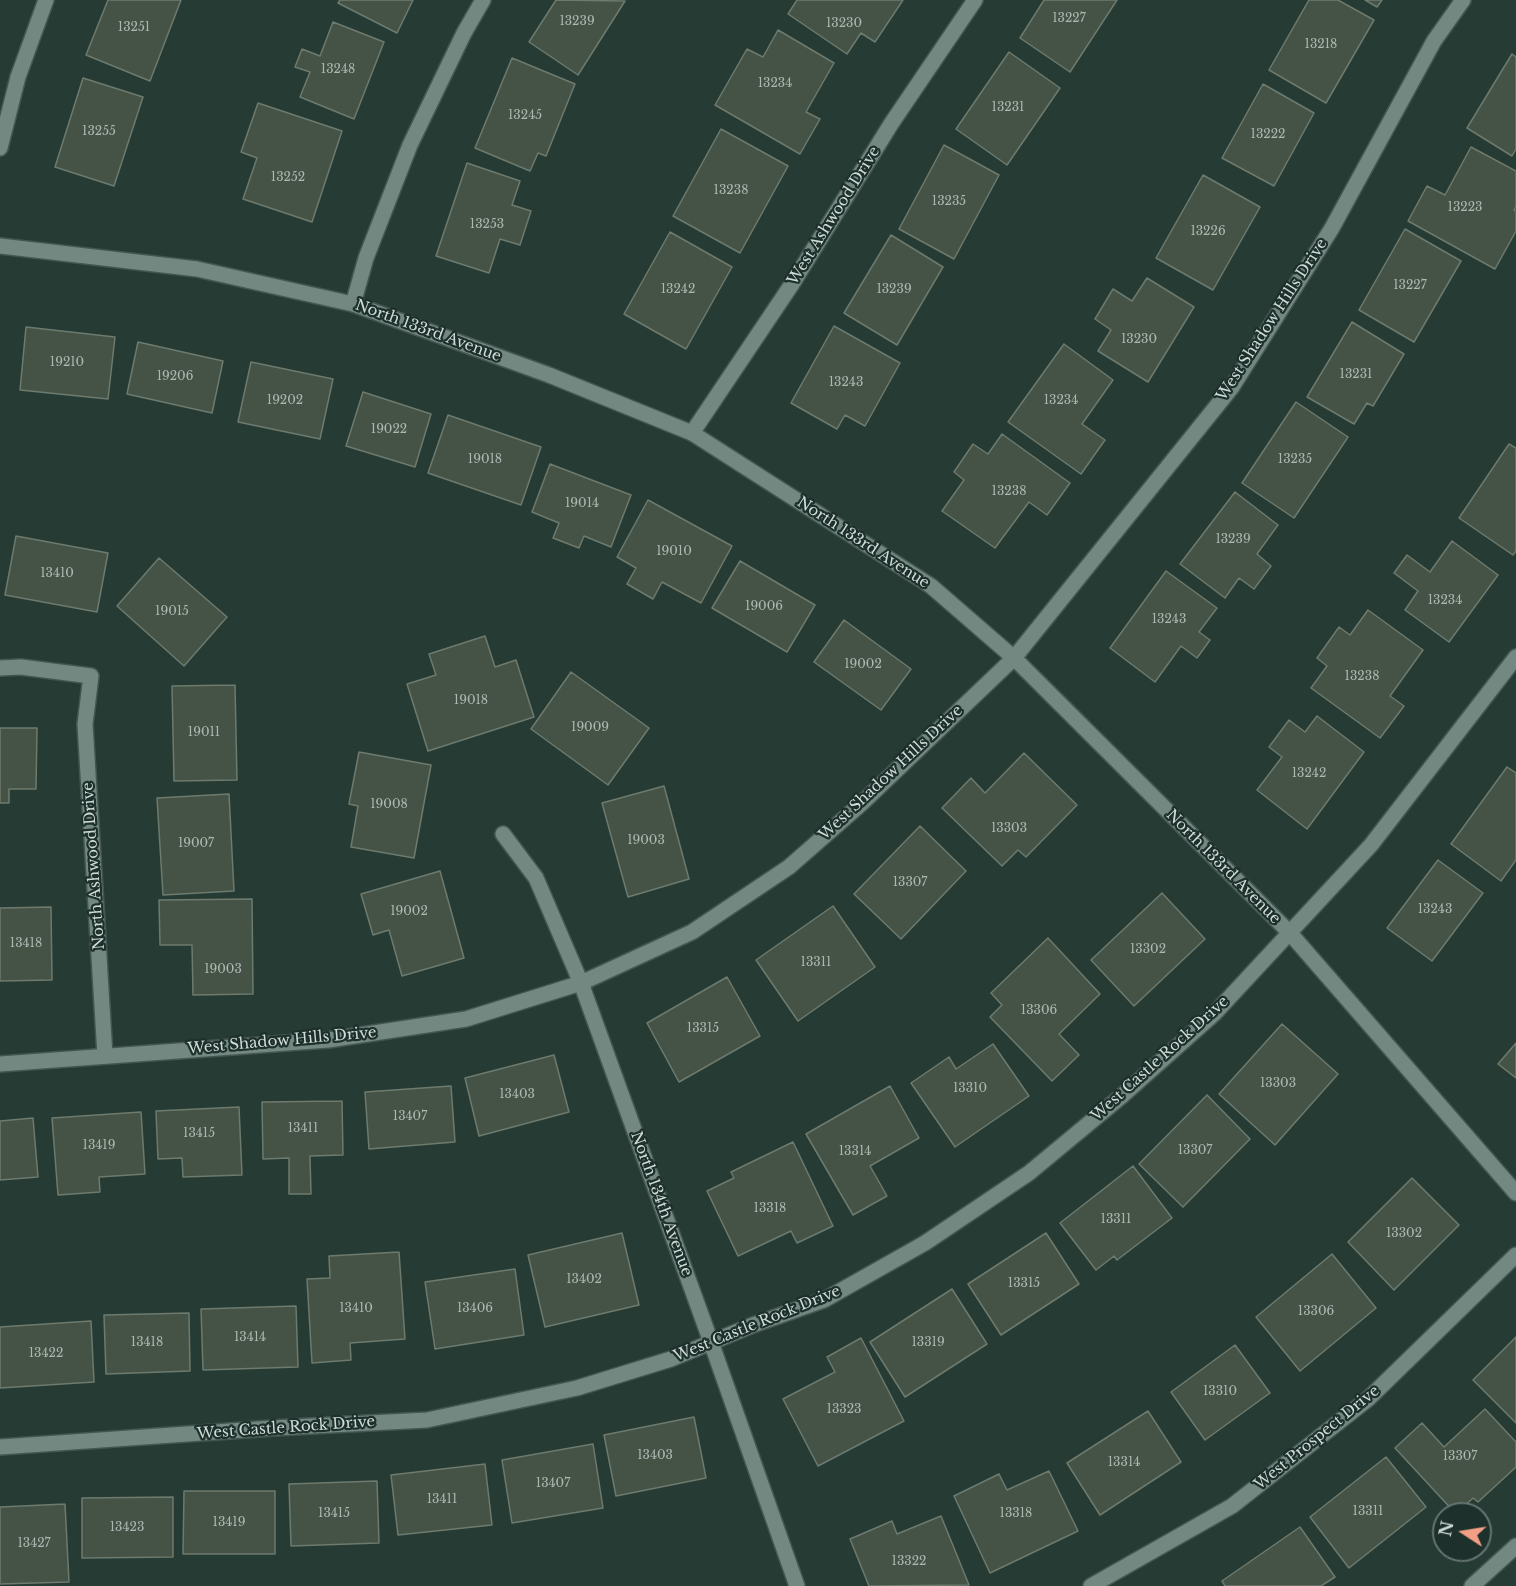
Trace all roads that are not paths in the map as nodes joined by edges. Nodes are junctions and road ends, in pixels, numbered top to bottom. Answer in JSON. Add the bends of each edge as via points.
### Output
{"nodes":[{"id":1,"x":46,"y":0,"type":"edge"},
{"id":2,"x":483,"y":0,"type":"edge"},
{"id":3,"x":975,"y":0,"type":"edge"},
{"id":4,"x":1462,"y":0,"type":"edge"},
{"id":5,"x":0,"y":148,"type":"edge"},
{"id":6,"x":0,"y":246,"type":"edge"},
{"id":7,"x":353,"y":304,"type":"junction"},
{"id":8,"x":692,"y":433,"type":"junction"},
{"id":9,"x":1516,"y":657,"type":"edge"},
{"id":10,"x":1014,"y":658,"type":"junction"},
{"id":11,"x":0,"y":668,"type":"edge"},
{"id":12,"x":502,"y":834,"type":"dead end"},
{"id":13,"x":1289,"y":932,"type":"junction"},
{"id":14,"x":581,"y":982,"type":"junction"},
{"id":15,"x":105,"y":1056,"type":"junction"},
{"id":16,"x":0,"y":1064,"type":"edge"},
{"id":17,"x":1516,"y":1193,"type":"edge"},
{"id":18,"x":1516,"y":1255,"type":"edge"},
{"id":19,"x":711,"y":1342,"type":"junction"},
{"id":20,"x":0,"y":1447,"type":"edge"},
{"id":21,"x":1516,"y":1546,"type":"edge"},
{"id":22,"x":797,"y":1586,"type":"edge"},
{"id":23,"x":1091,"y":1586,"type":"edge"},
{"id":24,"x":1472,"y":1586,"type":"edge"}],
"edges":[{"from":1,"to":5,"type":"street","via":[[18,77]]},
{"from":2,"to":7,"type":"street","via":[[410,145],[366,258]]},
{"from":3,"to":8,"type":"street","name":"West Ashwood Drive"},
{"from":4,"to":10,"type":"street","name":"West Shadow Hills Drive","via":[[1434,41],[1332,228],[1232,387]]},
{"from":6,"to":7,"type":"street","name":"North 133rd Avenue","via":[[197,269]]},
{"from":7,"to":8,"type":"street","name":"North 133rd Avenue","via":[[549,375]]},
{"from":8,"to":10,"type":"street","name":"North 133rd Avenue","via":[[931,586]]},
{"from":9,"to":13,"type":"street","name":"West Castle Rock Drive","via":[[1371,845]]},
{"from":10,"to":13,"type":"street","name":"North 133rd Avenue"},
{"from":10,"to":14,"type":"street","name":"West Shadow Hills Drive","via":[[789,867],[692,932]]},
{"from":11,"to":15,"type":"street","name":"North Ashwood Drive","via":[[91,676],[85,724]]},
{"from":12,"to":14,"type":"street","name":"North 134th Avenue","via":[[536,878]]},
{"from":13,"to":17,"type":"street","name":"North 133rd Avenue"},
{"from":13,"to":19,"type":"street","name":"West Castle Rock Drive","via":[[1215,1013],[1029,1173],[925,1243],[824,1300]]},
{"from":14,"to":15,"type":"street","name":"West Shadow Hills Drive","via":[[466,1018],[328,1040]]},
{"from":14,"to":19,"type":"street","name":"North 134th Avenue"},
{"from":15,"to":16,"type":"street","name":"West Shadow Hills Drive"},
{"from":18,"to":23,"type":"street","name":"West Prospect Drive","via":[[1368,1399],[1250,1492]]},
{"from":19,"to":20,"type":"street","name":"West Castle Rock Drive","via":[[671,1359],[577,1388],[427,1420]]},
{"from":19,"to":22,"type":"street","name":"North 134th Avenue"},
{"from":21,"to":24,"type":"street"}]}
